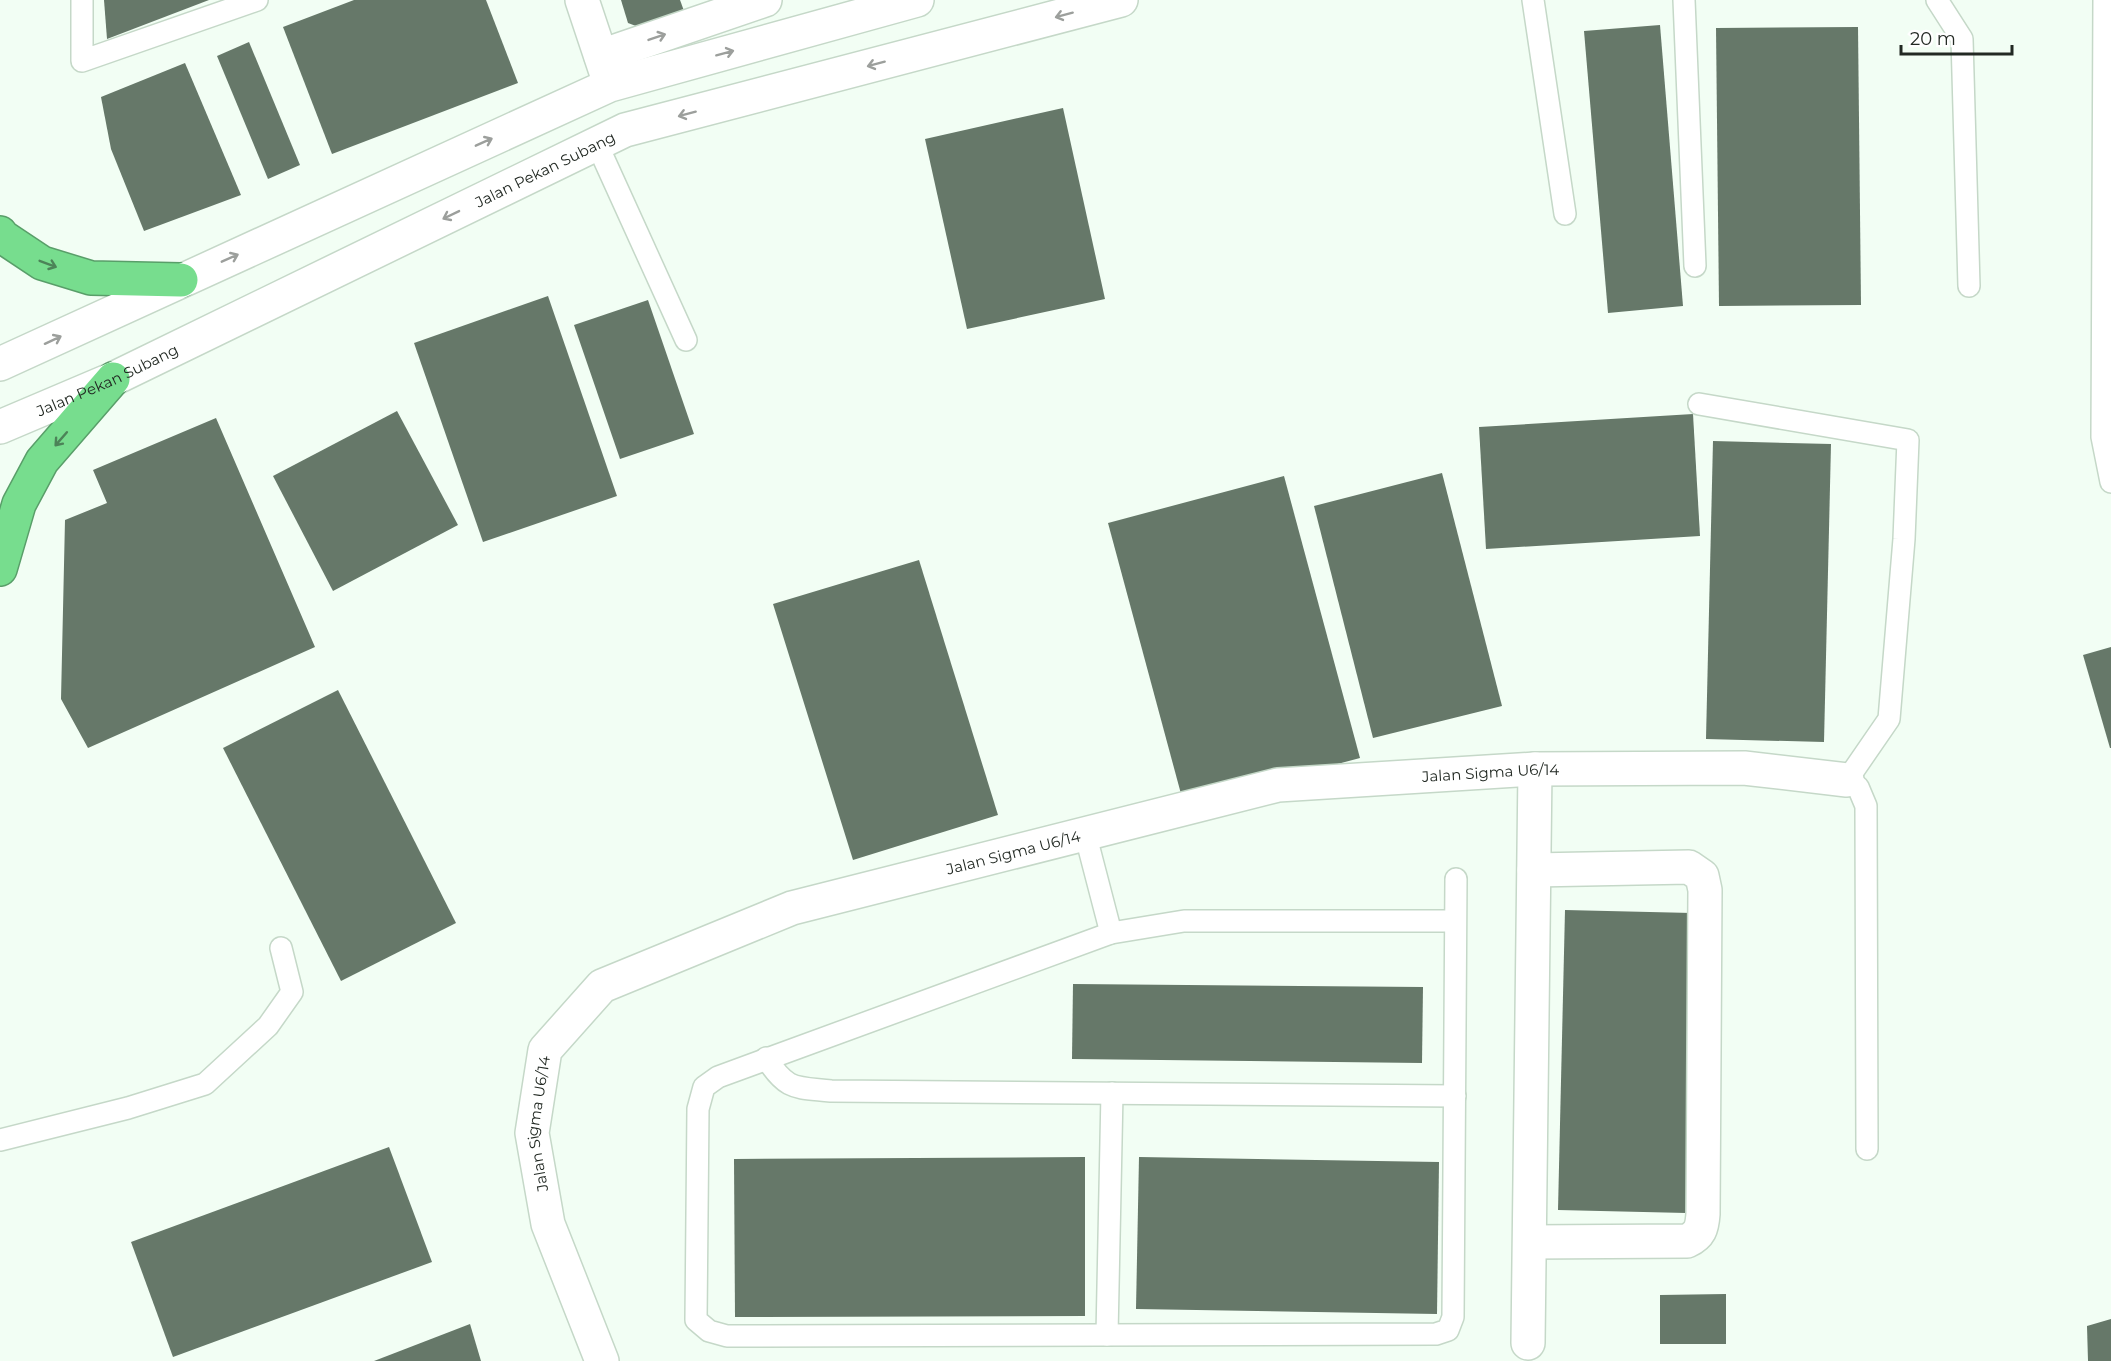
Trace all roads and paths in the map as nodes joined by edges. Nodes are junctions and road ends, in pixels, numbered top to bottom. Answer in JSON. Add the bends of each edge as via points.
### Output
{"nodes":[{"id":1,"x":82,"y":0,"type":"edge"},
{"id":2,"x":257,"y":0,"type":"edge"},
{"id":3,"x":582,"y":0,"type":"edge"},
{"id":4,"x":765,"y":0,"type":"edge"},
{"id":5,"x":917,"y":0,"type":"edge"},
{"id":6,"x":1121,"y":0,"type":"edge"},
{"id":7,"x":1533,"y":0,"type":"edge"},
{"id":8,"x":1684,"y":0,"type":"edge"},
{"id":9,"x":1936,"y":0,"type":"edge"},
{"id":10,"x":2104,"y":0,"type":"edge"},
{"id":11,"x":606,"y":70,"type":"junction"},
{"id":12,"x":597,"y":144,"type":"junction"},
{"id":13,"x":1565,"y":214,"type":"dead end"},
{"id":14,"x":0,"y":233,"type":"edge"},
{"id":15,"x":1695,"y":266,"type":"dead end"},
{"id":16,"x":181,"y":280,"type":"junction"},
{"id":17,"x":1970,"y":286,"type":"dead end"},
{"id":18,"x":686,"y":340,"type":"dead end"},
{"id":19,"x":0,"y":364,"type":"edge"},
{"id":20,"x":113,"y":379,"type":"junction"},
{"id":21,"x":1699,"y":404,"type":"dead end"},
{"id":22,"x":0,"y":427,"type":"edge"},
{"id":23,"x":2111,"y":482,"type":"edge"},
{"id":24,"x":0,"y":569,"type":"edge"},
{"id":25,"x":1535,"y":769,"type":"junction"},
{"id":26,"x":1847,"y":780,"type":"junction"},
{"id":27,"x":1085,"y":833,"type":"junction"},
{"id":28,"x":1534,"y":870,"type":"junction"},
{"id":29,"x":1456,"y":879,"type":"dead end"},
{"id":30,"x":1455,"y":921,"type":"junction"},
{"id":31,"x":1111,"y":933,"type":"junction"},
{"id":32,"x":280,"y":948,"type":"dead end"},
{"id":33,"x":766,"y":1058,"type":"junction"},
{"id":34,"x":1112,"y":1093,"type":"junction"},
{"id":35,"x":1455,"y":1096,"type":"junction"},
{"id":36,"x":0,"y":1140,"type":"edge"},
{"id":37,"x":1867,"y":1149,"type":"dead end"},
{"id":38,"x":1530,"y":1242,"type":"junction"},
{"id":39,"x":1107,"y":1335,"type":"junction"},
{"id":40,"x":1528,"y":1343,"type":"dead end"},
{"id":41,"x":602,"y":1361,"type":"edge"}],
"edges":[{"from":1,"to":2,"type":"lane","via":[[82,61]]},
{"from":3,"to":11,"type":"street"},
{"from":11,"to":4,"type":"street","one_way":true},
{"from":11,"to":5,"type":"street","one_way":true},
{"from":6,"to":12,"type":"street","name":"Jalan Pekan Subang","one_way":true,"via":[[625,130]]},
{"from":7,"to":13,"type":"lane"},
{"from":8,"to":15,"type":"lane"},
{"from":9,"to":17,"type":"lane","via":[[1962,39]]},
{"from":10,"to":23,"type":"lane","via":[[2102,437]]},
{"from":16,"to":11,"type":"street","one_way":true},
{"from":12,"to":18,"type":"lane"},
{"from":12,"to":20,"type":"street","name":"Jalan Pekan Subang","one_way":true},
{"from":14,"to":16,"type":"highway","one_way":true,"via":[[42,263],[91,278]]},
{"from":19,"to":16,"type":"street","one_way":true},
{"from":20,"to":22,"type":"street","name":"Jalan Pekan Subang"},
{"from":20,"to":24,"type":"highway","one_way":true,"via":[[42,461],[19,504]]},
{"from":21,"to":26,"type":"lane","via":[[1908,440],[1889,719]]},
{"from":25,"to":26,"type":"street","name":"Jalan Sigma U6/14","via":[[1744,768]]},
{"from":25,"to":27,"type":"street","name":"Jalan Sigma U6/14","via":[[1278,785]]},
{"from":25,"to":28,"type":"street"},
{"from":26,"to":37,"type":"lane","via":[[1858,788],[1866,806]]},
{"from":27,"to":31,"type":"lane"},
{"from":27,"to":41,"type":"street","name":"Jalan Sigma U6/14","via":[[792,908],[602,986],[545,1050],[532,1133],[548,1224]]},
{"from":28,"to":38,"type":"street"},
{"from":28,"to":38,"type":"street","via":[[1689,867],[1702,876],[1703,1203],[1702,1228],[1687,1241]]},
{"from":29,"to":30,"type":"lane"},
{"from":30,"to":31,"type":"lane","via":[[1184,921]]},
{"from":30,"to":35,"type":"lane"},
{"from":31,"to":33,"type":"lane"},
{"from":32,"to":36,"type":"lane","via":[[292,992],[268,1026],[205,1084]]},
{"from":33,"to":34,"type":"lane","via":[[778,1078],[796,1088]]},
{"from":33,"to":39,"type":"lane","via":[[718,1077],[704,1087],[698,1109],[696,1320],[709,1331],[727,1336]]},
{"from":34,"to":35,"type":"lane"},
{"from":34,"to":39,"type":"lane"},
{"from":35,"to":39,"type":"lane","via":[[1453,1317],[1448,1330],[1436,1334]]},
{"from":38,"to":40,"type":"street"}]}
